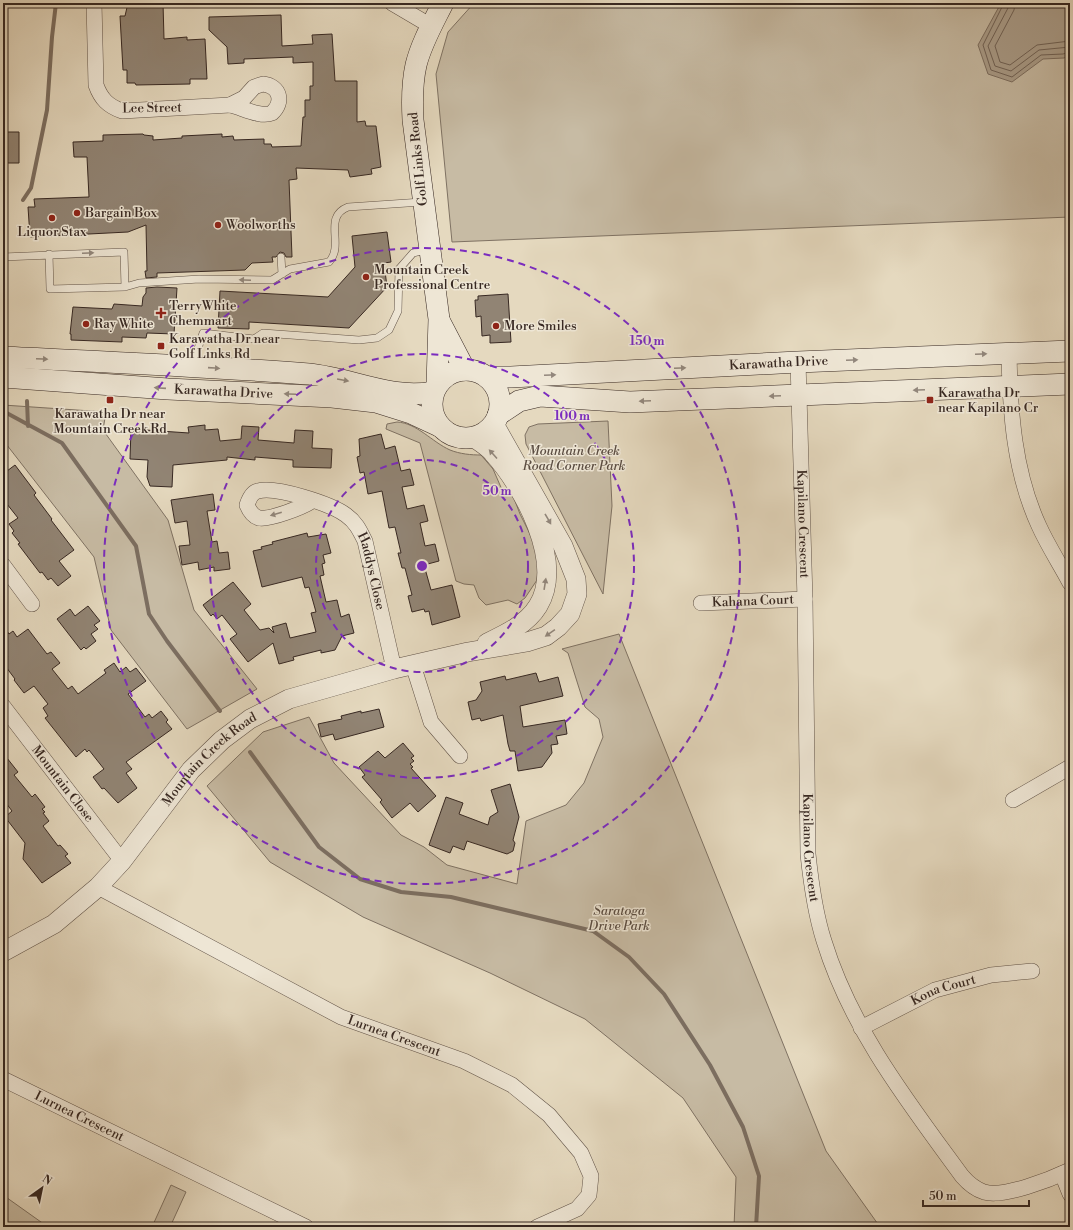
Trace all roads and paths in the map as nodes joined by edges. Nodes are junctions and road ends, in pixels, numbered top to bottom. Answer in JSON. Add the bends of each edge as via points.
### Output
{"nodes":[{"id":1,"x":94,"y":3,"type":"edge"},
{"id":2,"x":392,"y":3,"type":"edge"},
{"id":3,"x":442,"y":3,"type":"edge"},
{"id":4,"x":431,"y":26,"type":"junction"},
{"id":5,"x":230,"y":105,"type":"dead end"},
{"id":6,"x":423,"y":202,"type":"junction"},
{"id":7,"x":430,"y":249,"type":"junction"},
{"id":8,"x":49,"y":254,"type":"junction"},
{"id":9,"x":3,"y":257,"type":"edge"},
{"id":10,"x":281,"y":257,"type":"dead end"},
{"id":11,"x":282,"y":274,"type":"junction"},
{"id":12,"x":125,"y":287,"type":"junction"},
{"id":13,"x":439,"y":320,"type":"junction"},
{"id":14,"x":1070,"y":351,"type":"edge"},
{"id":15,"x":1008,"y":353,"type":"junction"},
{"id":16,"x":3,"y":357,"type":"edge"},
{"id":17,"x":798,"y":362,"type":"junction"},
{"id":18,"x":193,"y":366,"type":"junction"},
{"id":19,"x":465,"y":370,"type":"junction"},
{"id":20,"x":3,"y":377,"type":"edge"},
{"id":21,"x":487,"y":377,"type":"junction"},
{"id":22,"x":1070,"y":384,"type":"edge"},
{"id":23,"x":1009,"y":386,"type":"junction"},
{"id":24,"x":435,"y":388,"type":"junction"},
{"id":25,"x":799,"y":396,"type":"junction"},
{"id":26,"x":496,"y":419,"type":"junction"},
{"id":27,"x":439,"y":426,"type":"junction"},
{"id":28,"x":474,"y":438,"type":"junction"},
{"id":29,"x":312,"y":501,"type":"dead end"},
{"id":30,"x":3,"y":565,"type":"edge"},
{"id":31,"x":1070,"y":583,"type":"edge"},
{"id":32,"x":805,"y":599,"type":"junction"},
{"id":33,"x":701,"y":603,"type":"dead end"},
{"id":34,"x":32,"y":604,"type":"dead end"},
{"id":35,"x":468,"y":652,"type":"junction"},
{"id":36,"x":414,"y":665,"type":"junction"},
{"id":37,"x":394,"y":669,"type":"junction"},
{"id":38,"x":3,"y":706,"type":"edge"},
{"id":39,"x":460,"y":756,"type":"dead end"},
{"id":40,"x":1070,"y":767,"type":"edge"},
{"id":41,"x":1013,"y":800,"type":"dead end"},
{"id":42,"x":122,"y":861,"type":"junction"},
{"id":43,"x":98,"y":887,"type":"junction"},
{"id":44,"x":3,"y":952,"type":"edge"},
{"id":45,"x":1032,"y":971,"type":"dead end"},
{"id":46,"x":861,"y":1028,"type":"junction"},
{"id":47,"x":3,"y":1079,"type":"edge"},
{"id":48,"x":1066,"y":1172,"type":"edge"},
{"id":49,"x":1070,"y":1194,"type":"edge"},
{"id":50,"x":306,"y":1227,"type":"edge"},
{"id":51,"x":537,"y":1227,"type":"edge"}],
"edges":[{"from":1,"to":5,"type":"street","name":"Lee Street","via":[[96,85],[100,96],[110,107],[122,111]]},
{"from":2,"to":4,"type":"street"},
{"from":3,"to":4,"type":"main road","name":"Golf Links Road"},
{"from":4,"to":6,"type":"main road","name":"Golf Links Road","via":[[416,65],[412,96]]},
{"from":6,"to":7,"type":"main road","name":"Golf Links Road"},
{"from":6,"to":11,"type":"lane","via":[[343,208],[334,222],[336,249],[329,262],[290,269]]},
{"from":7,"to":13,"type":"main road","name":"Golf Links Road"},
{"from":7,"to":18,"type":"lane","via":[[413,253],[399,269],[398,311],[389,330],[377,338],[359,340],[263,333],[254,339],[203,333]]},
{"from":8,"to":9,"type":"lane"},
{"from":8,"to":12,"type":"lane","one_way":true,"via":[[124,252]]},
{"from":8,"to":12,"type":"lane","via":[[50,289]]},
{"from":10,"to":11,"type":"lane"},
{"from":11,"to":12,"type":"lane","one_way":true,"via":[[272,280],[199,279],[139,283]]},
{"from":13,"to":19,"type":"main road","name":"Golf Links Road"},
{"from":13,"to":24,"type":"main road","name":"Golf Links Road"},
{"from":14,"to":15,"type":"main road","name":"Karawatha Drive"},
{"from":17,"to":15,"type":"main road","name":"Karawatha Drive","one_way":true},
{"from":15,"to":23,"type":"street"},
{"from":16,"to":18,"type":"main road","name":"Karawatha Drive","one_way":true},
{"from":21,"to":17,"type":"main road","name":"Karawatha Drive","one_way":true},
{"from":17,"to":25,"type":"street","name":"Kapilano Crescent"},
{"from":18,"to":24,"type":"main road","name":"Karawatha Drive","one_way":true,"via":[[311,375],[364,384],[401,394],[419,394]]},
{"from":19,"to":21,"type":"main road","via":[[477,371]]},
{"from":19,"to":24,"type":"main road","via":[[444,377]]},
{"from":27,"to":20,"type":"main road","name":"Karawatha Drive","one_way":true,"via":[[411,412],[376,402],[332,396],[168,389]]},
{"from":21,"to":26,"type":"main road","via":[[499,394],[500,405]]},
{"from":22,"to":23,"type":"main road"},
{"from":23,"to":25,"type":"main road","one_way":true},
{"from":23,"to":31,"type":"street","via":[[1014,441],[1021,474],[1039,526]]},
{"from":24,"to":27,"type":"main road","via":[[432,409]]},
{"from":25,"to":26,"type":"main road","one_way":true,"via":[[630,402],[540,396],[519,401]]},
{"from":25,"to":32,"type":"street","name":"Kapilano Crescent"},
{"from":26,"to":28,"type":"main road","via":[[488,430]]},
{"from":26,"to":35,"type":"street","name":"Mountain Creek Road","one_way":true,"via":[[563,546],[576,579],[577,594],[570,614],[546,636],[527,642]]},
{"from":27,"to":28,"type":"main road","via":[[455,437]]},
{"from":35,"to":28,"type":"street","name":"Mountain Creek Road","one_way":true,"via":[[507,634],[527,619],[539,606],[545,588],[547,569],[543,543],[520,489],[493,452]]},
{"from":29,"to":37,"type":"street","name":"Haddys Close","via":[[335,508],[357,524],[365,541]]},
{"from":30,"to":34,"type":"street"},
{"from":32,"to":33,"type":"street","name":"Kahana Court"},
{"from":32,"to":46,"type":"street","name":"Kapilano Crescent","via":[[808,854],[812,887],[823,940]]},
{"from":35,"to":36,"type":"street","name":"Mountain Creek Road"},
{"from":36,"to":37,"type":"street","name":"Mountain Creek Road"},
{"from":36,"to":39,"type":"street","via":[[431,722]]},
{"from":37,"to":42,"type":"street","name":"Mountain Creek Road","via":[[289,699],[250,719],[222,740],[191,770]]},
{"from":38,"to":42,"type":"street","name":"Mountain Close"},
{"from":40,"to":41,"type":"street"},
{"from":42,"to":43,"type":"street","name":"Mountain Creek Road"},
{"from":43,"to":44,"type":"street","name":"Mountain Creek Road","via":[[54,924]]},
{"from":43,"to":51,"type":"street","name":"Lurnea Crescent","via":[[340,1017],[464,1061],[512,1085],[549,1115],[581,1153],[591,1176],[589,1195],[577,1210]]},
{"from":45,"to":46,"type":"street","name":"Kona Court","via":[[991,975],[935,990]]},
{"from":46,"to":48,"type":"street","name":"Kapilano Crescent","via":[[891,1079],[972,1186],[985,1192],[1001,1192],[1028,1187]]},
{"from":47,"to":50,"type":"street","name":"Lurnea Crescent"},
{"from":48,"to":49,"type":"street"}]}
